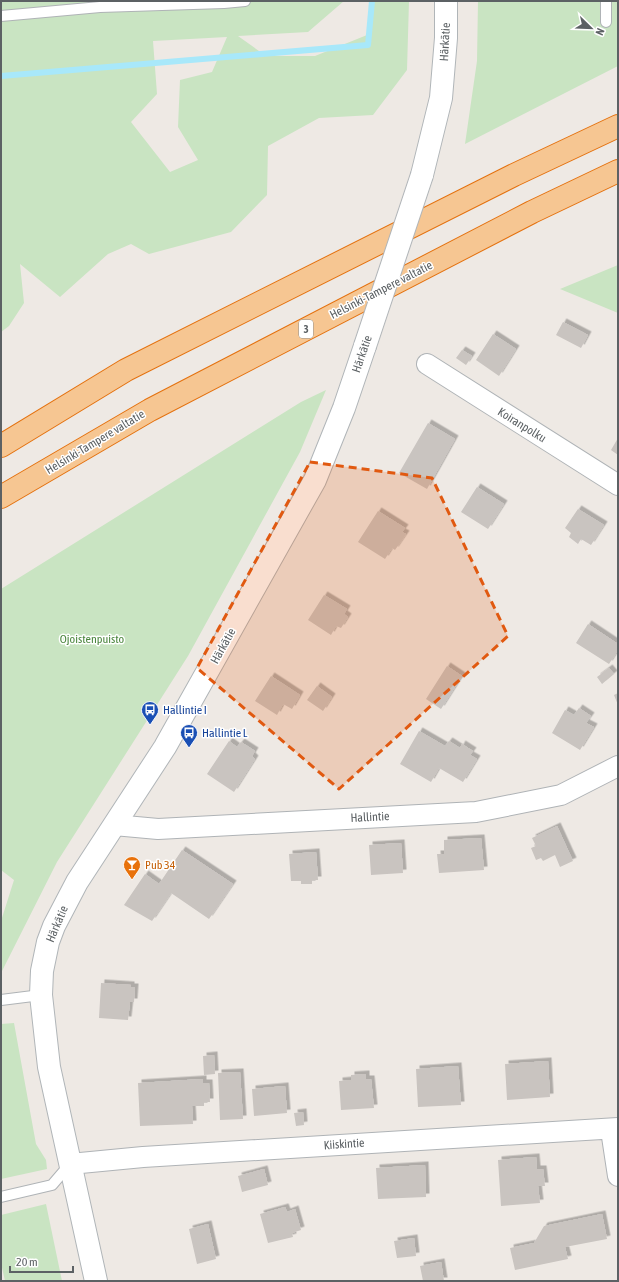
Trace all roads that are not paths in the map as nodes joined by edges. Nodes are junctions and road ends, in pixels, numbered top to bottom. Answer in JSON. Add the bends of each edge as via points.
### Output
{"nodes":[{"id":1,"x":245,"y":1,"type":"edge"},
{"id":2,"x":446,"y":1,"type":"edge"},
{"id":3,"x":606,"y":1,"type":"edge"},
{"id":4,"x":1,"y":16,"type":"edge"},
{"id":5,"x":606,"y":22,"type":"dead end"},
{"id":6,"x":618,"y":126,"type":"edge"},
{"id":7,"x":618,"y":172,"type":"edge"},
{"id":8,"x":427,"y":364,"type":"dead end"},
{"id":9,"x":1,"y":446,"type":"edge"},
{"id":10,"x":618,"y":485,"type":"edge"},
{"id":11,"x":1,"y":497,"type":"edge"},
{"id":12,"x":618,"y":766,"type":"edge"},
{"id":13,"x":114,"y":825,"type":"junction"},
{"id":14,"x":41,"y":995,"type":"junction"},
{"id":15,"x":1,"y":1000,"type":"edge"},
{"id":16,"x":615,"y":1129,"type":"edge"},
{"id":17,"x":70,"y":1164,"type":"junction"},
{"id":18,"x":618,"y":1176,"type":"edge"},
{"id":19,"x":1,"y":1197,"type":"edge"},
{"id":20,"x":96,"y":1281,"type":"edge"}],
"edges":[{"from":1,"to":4,"type":"lane","via":[[100,7]]},
{"from":2,"to":13,"type":"main road","name":"Härkätie","bridge":true,"via":[[441,98],[422,174],[344,408],[315,480],[173,733]]},
{"from":3,"to":5,"type":"lane"},
{"from":6,"to":9,"type":"highway","via":[[514,175],[126,370]]},
{"from":7,"to":11,"type":"highway","name":"Helsinki-Tampere valtatie","number":"3","via":[[532,212],[150,410]]},
{"from":8,"to":10,"type":"street","name":"Koiranpolku"},
{"from":12,"to":13,"type":"street","name":"Hallintie","via":[[560,795],[476,812],[158,829]]},
{"from":13,"to":14,"type":"main road","name":"Härkätie","via":[[77,882],[54,926],[42,971]]},
{"from":14,"to":15,"type":"lane"},
{"from":14,"to":17,"type":"main road","name":"Härkätie","via":[[49,1068]]},
{"from":16,"to":17,"type":"street","name":"Kiiskintie","via":[[422,1139]]},
{"from":16,"to":18,"type":"street"},
{"from":17,"to":19,"type":"lane","via":[[52,1185]]},
{"from":17,"to":20,"type":"main road","name":"Härkätie"}]}
